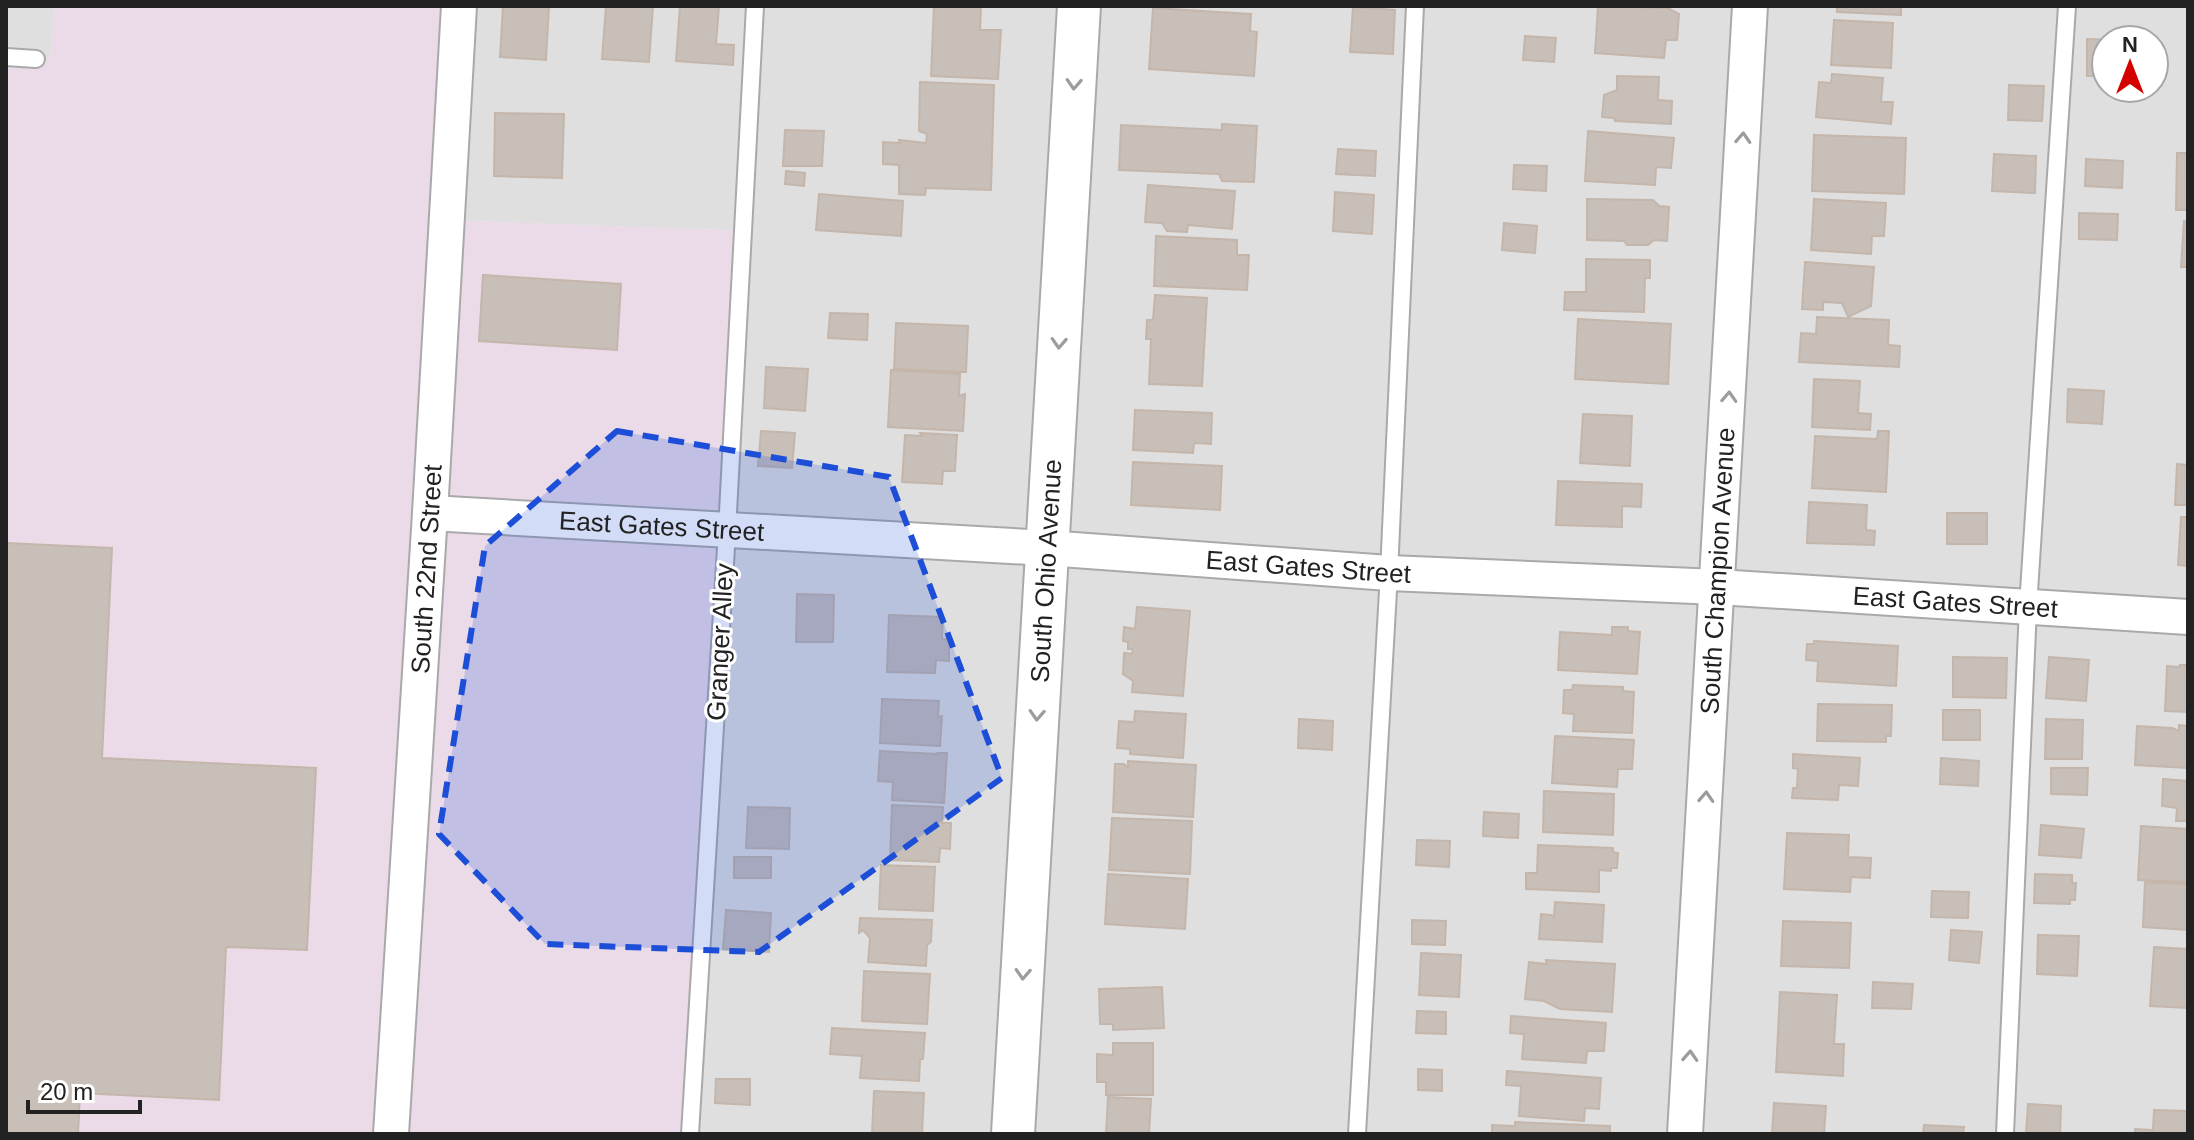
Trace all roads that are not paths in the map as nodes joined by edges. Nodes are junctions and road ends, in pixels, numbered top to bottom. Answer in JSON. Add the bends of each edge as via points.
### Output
{"nodes":[{"id":1,"x":459,"y":6,"type":"edge"},
{"id":2,"x":755,"y":6,"type":"edge"},
{"id":3,"x":1079,"y":6,"type":"edge"},
{"id":4,"x":1415,"y":6,"type":"edge"},
{"id":5,"x":1750,"y":6,"type":"edge"},
{"id":6,"x":2067,"y":6,"type":"edge"},
{"id":7,"x":6,"y":57,"type":"edge"},
{"id":8,"x":36,"y":59,"type":"dead end"},
{"id":9,"x":430,"y":513,"type":"junction"},
{"id":10,"x":727,"y":531,"type":"junction"},
{"id":11,"x":1047,"y":548,"type":"junction"},
{"id":12,"x":1389,"y":573,"type":"junction"},
{"id":13,"x":1718,"y":587,"type":"junction"},
{"id":14,"x":2028,"y":607,"type":"junction"},
{"id":15,"x":2188,"y":617,"type":"edge"},
{"id":16,"x":391,"y":1134,"type":"edge"},
{"id":17,"x":690,"y":1134,"type":"edge"},
{"id":18,"x":1013,"y":1134,"type":"edge"},
{"id":19,"x":1357,"y":1134,"type":"edge"},
{"id":20,"x":1685,"y":1134,"type":"edge"},
{"id":21,"x":2005,"y":1134,"type":"edge"}],
"edges":[{"from":1,"to":9,"type":"street","name":"South 22nd Street"},
{"from":2,"to":10,"type":"lane","name":"Granger Alley"},
{"from":3,"to":11,"type":"street","name":"South Ohio Avenue","one_way":true},
{"from":4,"to":12,"type":"lane"},
{"from":13,"to":5,"type":"street","name":"South Champion Avenue","one_way":true},
{"from":6,"to":14,"type":"lane"},
{"from":7,"to":8,"type":"lane"},
{"from":9,"to":10,"type":"street","name":"East Gates Street"},
{"from":9,"to":16,"type":"street","name":"South 22nd Street"},
{"from":10,"to":11,"type":"street","name":"East Gates Street"},
{"from":10,"to":17,"type":"lane","name":"Granger Alley"},
{"from":11,"to":12,"type":"street","name":"East Gates Street"},
{"from":11,"to":18,"type":"street","name":"South Ohio Avenue","one_way":true},
{"from":12,"to":13,"type":"street","name":"East Gates Street"},
{"from":12,"to":19,"type":"lane"},
{"from":13,"to":14,"type":"street","name":"East Gates Street"},
{"from":20,"to":13,"type":"street","name":"South Champion Avenue","one_way":true},
{"from":14,"to":15,"type":"street","name":"East Gates Street"},
{"from":14,"to":21,"type":"lane"}]}
